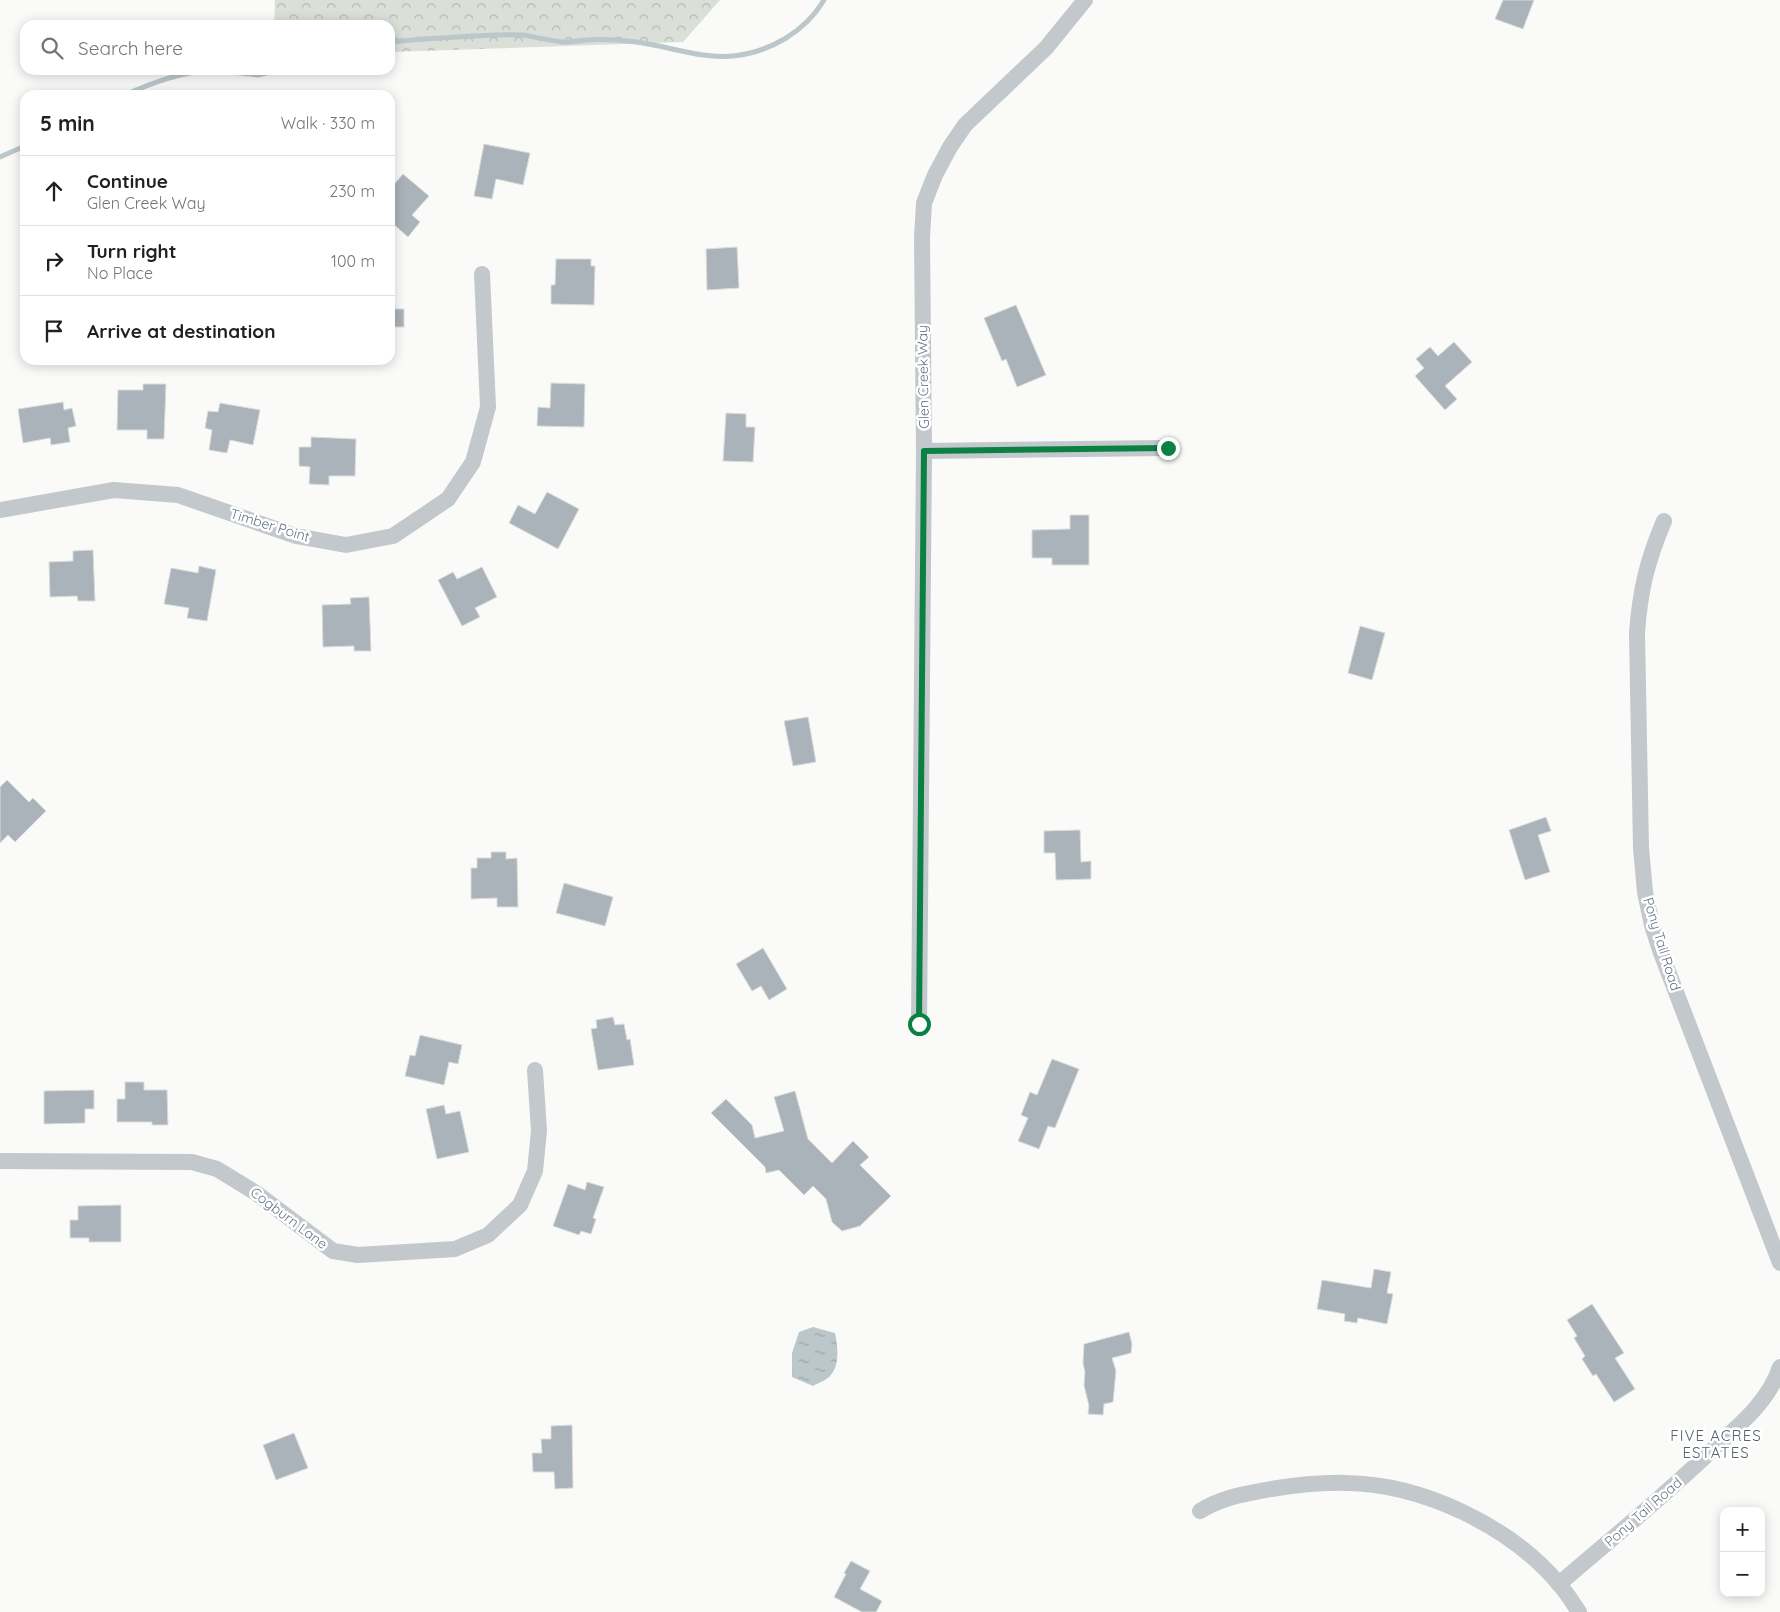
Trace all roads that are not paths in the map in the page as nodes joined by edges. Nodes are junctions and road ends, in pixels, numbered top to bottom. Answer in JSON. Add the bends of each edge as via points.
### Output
{"nodes":[{"id":1,"x":1085,"y":0,"type":"edge"},
{"id":2,"x":482,"y":274,"type":"dead end"},
{"id":3,"x":1168,"y":448,"type":"dead end"},
{"id":4,"x":924,"y":451,"type":"junction"},
{"id":5,"x":0,"y":510,"type":"edge"},
{"id":6,"x":1664,"y":521,"type":"dead end"},
{"id":7,"x":919,"y":1024,"type":"dead end"},
{"id":8,"x":535,"y":1070,"type":"dead end"},
{"id":9,"x":0,"y":1161,"type":"edge"},
{"id":10,"x":1780,"y":1263,"type":"edge"},
{"id":11,"x":1780,"y":1367,"type":"edge"},
{"id":12,"x":1200,"y":1511,"type":"dead end"},
{"id":13,"x":1559,"y":1584,"type":"junction"},
{"id":14,"x":1579,"y":1612,"type":"edge"}],
"edges":[{"from":1,"to":4,"type":"street","name":"Glen Creek Way","via":[[1046,48],[965,125],[935,175],[924,203]]},
{"from":2,"to":5,"type":"street","name":"Timber Point","via":[[488,407],[473,462],[448,499],[394,536],[346,545],[296,536],[178,495],[114,490]]},
{"from":3,"to":4,"type":"street"},
{"from":4,"to":7,"type":"street","name":"Glen Creek Way"},
{"from":6,"to":10,"type":"street","name":"Pony Tail Road","via":[[1644,575],[1637,633],[1641,848],[1645,892],[1661,952]]},
{"from":8,"to":9,"type":"street","name":"Cogburn Lane","via":[[539,1131],[535,1171],[520,1204],[488,1235],[454,1249],[358,1255],[333,1251],[256,1192],[217,1169],[192,1162]]},
{"from":11,"to":13,"type":"street","name":"Pony Tail Road","via":[[1762,1400],[1747,1417],[1680,1481]]},
{"from":12,"to":13,"type":"street","via":[[1225,1498],[1296,1484],[1348,1483],[1394,1488],[1444,1503],[1486,1524],[1524,1550]]},
{"from":13,"to":14,"type":"street"}]}
